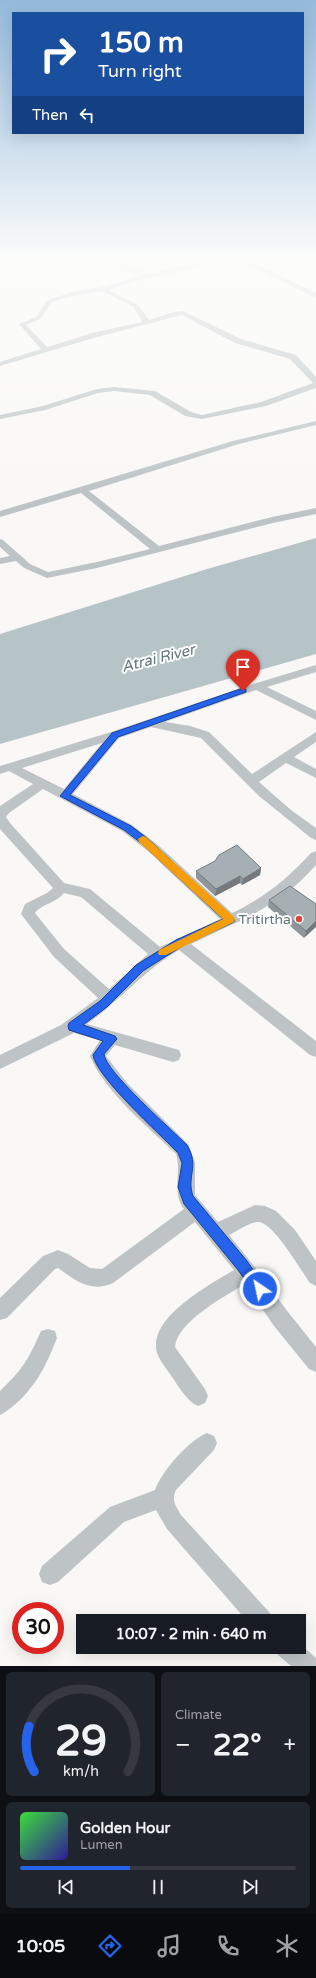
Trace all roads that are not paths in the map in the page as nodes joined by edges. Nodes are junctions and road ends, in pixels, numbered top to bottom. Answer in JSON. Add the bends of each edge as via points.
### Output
{"nodes":[{"id":1,"x":32,"y":336,"type":"edge"},
{"id":2,"x":93,"y":336,"type":"edge"},
{"id":3,"x":227,"y":336,"type":"edge"},
{"id":4,"x":46,"y":351,"type":"junction"},
{"id":5,"x":0,"y":364,"type":"edge"},
{"id":6,"x":316,"y":383,"type":"edge"},
{"id":7,"x":0,"y":417,"type":"edge"},
{"id":8,"x":316,"y":423,"type":"edge"},
{"id":9,"x":83,"y":490,"type":"junction"},
{"id":10,"x":316,"y":511,"type":"edge"},
{"id":11,"x":0,"y":514,"type":"edge"},
{"id":12,"x":0,"y":542,"type":"edge"},
{"id":13,"x":156,"y":549,"type":"junction"},
{"id":14,"x":17,"y":558,"type":"junction"},
{"id":15,"x":0,"y":561,"type":"edge"},
{"id":16,"x":316,"y":668,"type":"edge"},
{"id":17,"x":257,"y":686,"type":"junction"},
{"id":18,"x":316,"y":716,"type":"edge"},
{"id":19,"x":150,"y":723,"type":"junction"},
{"id":20,"x":115,"y":735,"type":"junction"},
{"id":21,"x":316,"y":736,"type":"edge"},
{"id":22,"x":286,"y":758,"type":"junction"},
{"id":23,"x":5,"y":769,"type":"edge"},
{"id":24,"x":316,"y":774,"type":"edge"},
{"id":25,"x":251,"y":781,"type":"junction"},
{"id":26,"x":41,"y":784,"type":"junction"},
{"id":27,"x":65,"y":796,"type":"junction"},
{"id":28,"x":316,"y":835,"type":"edge"},
{"id":29,"x":316,"y":856,"type":"edge"},
{"id":30,"x":60,"y":887,"type":"junction"},
{"id":31,"x":230,"y":920,"type":"junction"},
{"id":32,"x":180,"y":943,"type":"junction"},
{"id":33,"x":159,"y":955,"type":"junction"},
{"id":34,"x":108,"y":998,"type":"junction"},
{"id":35,"x":73,"y":1026,"type":"junction"},
{"id":36,"x":111,"y":1039,"type":"junction"},
{"id":37,"x":316,"y":1050,"type":"edge"},
{"id":38,"x":172,"y":1055,"type":"dead end"},
{"id":39,"x":0,"y":1062,"type":"edge"},
{"id":40,"x":196,"y":1211,"type":"junction"},
{"id":41,"x":214,"y":1233,"type":"junction"},
{"id":42,"x":248,"y":1272,"type":"junction"},
{"id":43,"x":316,"y":1277,"type":"edge"},
{"id":44,"x":0,"y":1311,"type":"edge"},
{"id":45,"x":48,"y":1338,"type":"dead end"},
{"id":46,"x":316,"y":1362,"type":"edge"},
{"id":47,"x":198,"y":1396,"type":"dead end"},
{"id":48,"x":0,"y":1405,"type":"edge"},
{"id":49,"x":207,"y":1443,"type":"dead end"},
{"id":50,"x":163,"y":1497,"type":"junction"},
{"id":51,"x":50,"y":1574,"type":"dead end"},
{"id":52,"x":256,"y":1614,"type":"edge"},
{"id":53,"x":294,"y":1654,"type":"edge"},
{"id":54,"x":308,"y":1666,"type":"edge"}],
"edges":[{"from":1,"to":4,"type":"street"},
{"from":2,"to":4,"type":"street"},
{"from":3,"to":6,"type":"street","via":[[294,356]]},
{"from":4,"to":5,"type":"street"},
{"from":6,"to":7,"type":"street","via":[[263,404],[202,417],[188,414],[152,393],[114,389],[97,391],[45,408]]},
{"from":8,"to":9,"type":"street","via":[[244,439]]},
{"from":9,"to":11,"type":"street"},
{"from":9,"to":13,"type":"street"},
{"from":10,"to":13,"type":"street"},
{"from":12,"to":14,"type":"street"},
{"from":13,"to":14,"type":"street","via":[[47,576]]},
{"from":14,"to":15,"type":"street"},
{"from":16,"to":17,"type":"street"},
{"from":17,"to":18,"type":"street"},
{"from":17,"to":19,"type":"street"},
{"from":19,"to":20,"type":"street"},
{"from":19,"to":25,"type":"street","via":[[205,735]]},
{"from":20,"to":23,"type":"street"},
{"from":20,"to":27,"type":"street"},
{"from":21,"to":22,"type":"street"},
{"from":22,"to":24,"type":"street"},
{"from":22,"to":25,"type":"street"},
{"from":23,"to":26,"type":"street"},
{"from":25,"to":28,"type":"street","via":[[286,813]]},
{"from":26,"to":27,"type":"street"},
{"from":26,"to":30,"type":"street","via":[[4,810],[0,817],[5,826]]},
{"from":27,"to":31,"type":"street","via":[[127,828],[144,840]]},
{"from":29,"to":31,"type":"street","via":[[278,894]]},
{"from":30,"to":33,"type":"street","via":[[85,893]]},
{"from":30,"to":34,"type":"street","via":[[55,895],[30,908],[28,914],[59,953]]},
{"from":31,"to":32,"type":"street"},
{"from":32,"to":33,"type":"street"},
{"from":32,"to":37,"type":"street"},
{"from":33,"to":34,"type":"street","via":[[139,968]]},
{"from":34,"to":35,"type":"street"},
{"from":35,"to":36,"type":"street"},
{"from":35,"to":39,"type":"street"},
{"from":36,"to":38,"type":"street"},
{"from":36,"to":40,"type":"street","via":[[100,1051],[99,1060],[187,1156],[184,1187]]},
{"from":40,"to":41,"type":"street"},
{"from":40,"to":44,"type":"street","via":[[100,1280],[92,1279],[62,1260],[49,1262]]},
{"from":41,"to":42,"type":"street"},
{"from":41,"to":43,"type":"street","via":[[255,1213],[271,1217]]},
{"from":42,"to":46,"type":"street","via":[[281,1319]]},
{"from":42,"to":47,"type":"street","via":[[185,1315],[171,1328],[165,1338],[165,1348]]},
{"from":45,"to":48,"type":"street","via":[[34,1369]]},
{"from":49,"to":50,"type":"street","via":[[168,1485]]},
{"from":50,"to":51,"type":"street","via":[[117,1514]]},
{"from":50,"to":52,"type":"street","via":[[166,1509],[174,1522]]},
{"from":53,"to":54,"type":"street"}]}
